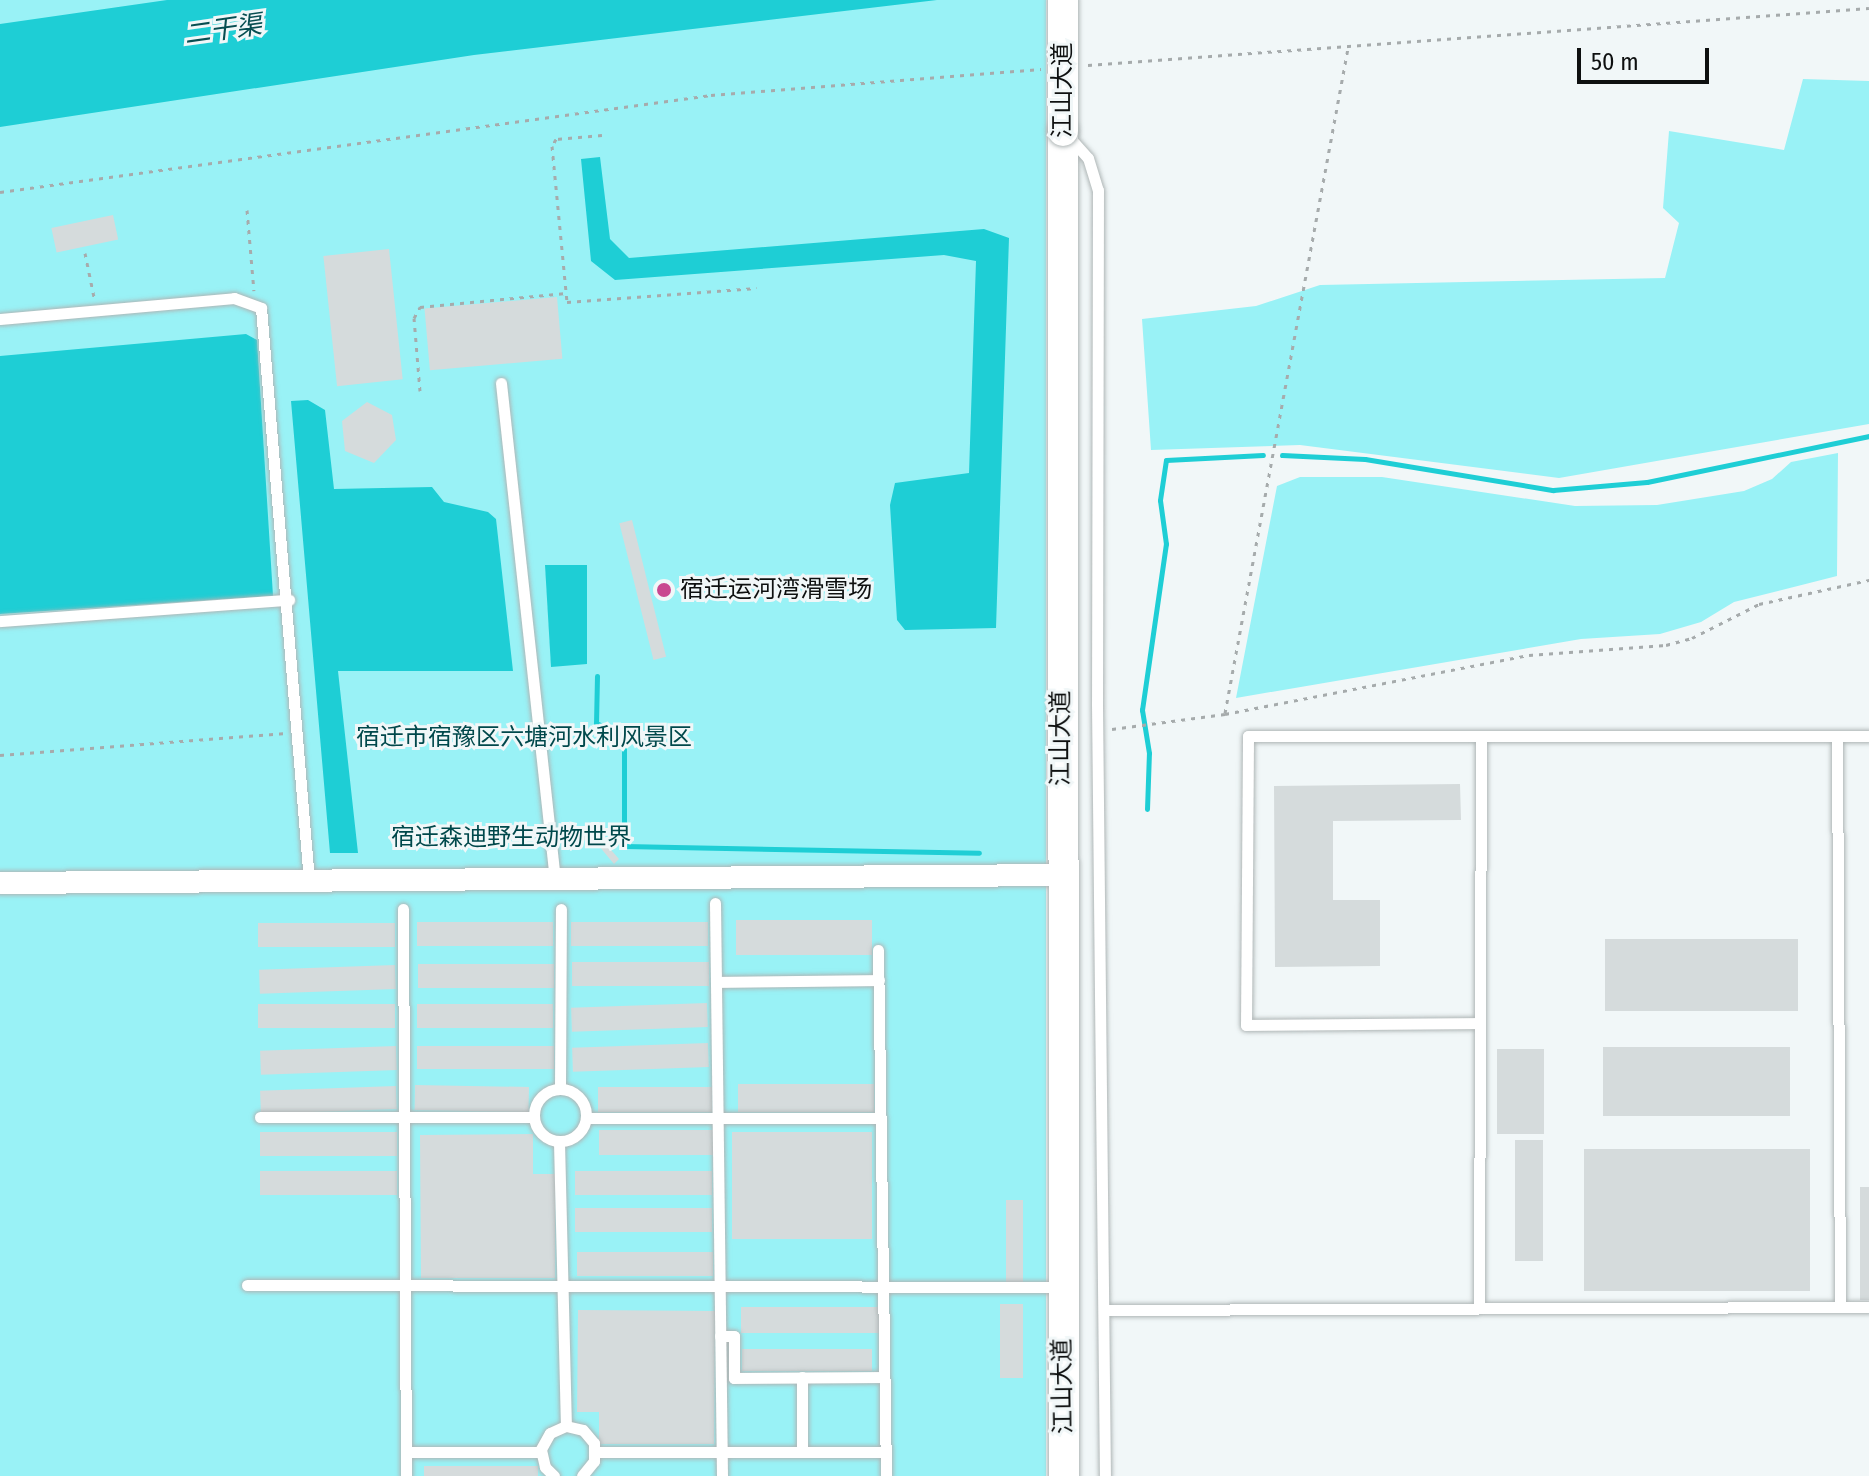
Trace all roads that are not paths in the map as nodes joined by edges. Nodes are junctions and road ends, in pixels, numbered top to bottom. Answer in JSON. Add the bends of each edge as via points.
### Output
{"nodes":[{"id":1,"x":1063,"y":0,"type":"edge"},
{"id":2,"x":1063,"y":131,"type":"junction"},
{"id":3,"x":0,"y":319,"type":"edge"},
{"id":4,"x":501,"y":383,"type":"dead end"},
{"id":5,"x":289,"y":600,"type":"junction"},
{"id":6,"x":0,"y":621,"type":"edge"},
{"id":7,"x":1481,"y":736,"type":"junction"},
{"id":8,"x":1837,"y":736,"type":"junction"},
{"id":9,"x":1869,"y":736,"type":"edge"},
{"id":10,"x":1060,"y":875,"type":"junction"},
{"id":11,"x":555,"y":881,"type":"junction"},
{"id":12,"x":309,"y":882,"type":"junction"},
{"id":13,"x":0,"y":883,"type":"edge"},
{"id":14,"x":715,"y":903,"type":"dead end"},
{"id":15,"x":403,"y":909,"type":"dead end"},
{"id":16,"x":561,"y":909,"type":"dead end"},
{"id":17,"x":878,"y":950,"type":"dead end"},
{"id":18,"x":879,"y":980,"type":"junction"},
{"id":19,"x":716,"y":982,"type":"junction"},
{"id":20,"x":1480,"y":1023,"type":"junction"},
{"id":21,"x":560,"y":1089,"type":"junction"},
{"id":22,"x":260,"y":1117,"type":"dead end"},
{"id":23,"x":404,"y":1117,"type":"junction"},
{"id":24,"x":534,"y":1117,"type":"junction"},
{"id":25,"x":586,"y":1118,"type":"junction"},
{"id":26,"x":718,"y":1118,"type":"junction"},
{"id":27,"x":881,"y":1118,"type":"junction"},
{"id":28,"x":559,"y":1142,"type":"junction"},
{"id":29,"x":247,"y":1285,"type":"dead end"},
{"id":30,"x":405,"y":1285,"type":"junction"},
{"id":31,"x":563,"y":1285,"type":"junction"},
{"id":32,"x":720,"y":1285,"type":"junction"},
{"id":33,"x":883,"y":1285,"type":"junction"},
{"id":34,"x":1062,"y":1287,"type":"junction"},
{"id":35,"x":1840,"y":1307,"type":"junction"},
{"id":36,"x":1869,"y":1307,"type":"edge"},
{"id":37,"x":1479,"y":1308,"type":"junction"},
{"id":38,"x":1106,"y":1310,"type":"junction"},
{"id":39,"x":720,"y":1336,"type":"junction"},
{"id":40,"x":802,"y":1377,"type":"junction"},
{"id":41,"x":884,"y":1377,"type":"junction"},
{"id":42,"x":566,"y":1426,"type":"junction"},
{"id":43,"x":406,"y":1452,"type":"junction"},
{"id":44,"x":541,"y":1452,"type":"junction"},
{"id":45,"x":596,"y":1452,"type":"junction"},
{"id":46,"x":722,"y":1452,"type":"junction"},
{"id":47,"x":802,"y":1452,"type":"junction"},
{"id":48,"x":885,"y":1452,"type":"junction"},
{"id":49,"x":406,"y":1476,"type":"edge"},
{"id":50,"x":554,"y":1476,"type":"edge"},
{"id":51,"x":582,"y":1476,"type":"edge"},
{"id":52,"x":722,"y":1476,"type":"edge"},
{"id":53,"x":886,"y":1476,"type":"edge"},
{"id":54,"x":1064,"y":1476,"type":"edge"},
{"id":55,"x":1105,"y":1476,"type":"edge"}],
"edges":[{"from":1,"to":2,"type":"main road","name":"江山大道","bridge":true},
{"from":2,"to":10,"type":"main road","name":"江山大道"},
{"from":2,"to":38,"type":"lane","via":[[1088,158],[1098,190]]},
{"from":3,"to":5,"type":"lane","via":[[234,298],[255,303],[265,318]]},
{"from":4,"to":11,"type":"lane"},
{"from":5,"to":6,"type":"lane"},
{"from":5,"to":12,"type":"lane"},
{"from":7,"to":8,"type":"lane"},
{"from":7,"to":20,"type":"lane"},
{"from":7,"to":20,"type":"lane","via":[[1248,736],[1246,994],[1246,1025]]},
{"from":8,"to":9,"type":"lane"},
{"from":8,"to":35,"type":"lane"},
{"from":10,"to":11,"type":"street"},
{"from":10,"to":34,"type":"main road","name":"江山大道"},
{"from":11,"to":12,"type":"street"},
{"from":12,"to":13,"type":"street"},
{"from":14,"to":19,"type":"lane"},
{"from":15,"to":23,"type":"lane"},
{"from":16,"to":21,"type":"lane"},
{"from":17,"to":18,"type":"lane"},
{"from":18,"to":19,"type":"lane"},
{"from":18,"to":27,"type":"lane"},
{"from":19,"to":26,"type":"lane"},
{"from":20,"to":37,"type":"lane"},
{"from":21,"to":24,"type":"lane","via":[[541,1097]]},
{"from":21,"to":25,"type":"lane","via":[[580,1098]]},
{"from":22,"to":23,"type":"lane"},
{"from":23,"to":24,"type":"lane"},
{"from":23,"to":30,"type":"lane"},
{"from":24,"to":28,"type":"lane","via":[[543,1136]]},
{"from":25,"to":26,"type":"lane"},
{"from":25,"to":28,"type":"lane","via":[[576,1136]]},
{"from":26,"to":27,"type":"lane"},
{"from":26,"to":32,"type":"lane"},
{"from":27,"to":33,"type":"lane"},
{"from":28,"to":31,"type":"lane"},
{"from":29,"to":30,"type":"lane"},
{"from":30,"to":31,"type":"lane"},
{"from":30,"to":43,"type":"lane"},
{"from":31,"to":32,"type":"lane"},
{"from":31,"to":42,"type":"lane"},
{"from":32,"to":33,"type":"lane"},
{"from":32,"to":39,"type":"lane"},
{"from":33,"to":34,"type":"lane"},
{"from":33,"to":41,"type":"lane"},
{"from":34,"to":54,"type":"main road","name":"江山大道"},
{"from":35,"to":36,"type":"lane"},
{"from":35,"to":37,"type":"lane"},
{"from":37,"to":38,"type":"lane"},
{"from":38,"to":55,"type":"lane"},
{"from":39,"to":40,"type":"lane","via":[[734,1336],[734,1378]]},
{"from":39,"to":46,"type":"lane"},
{"from":40,"to":41,"type":"lane"},
{"from":40,"to":47,"type":"lane"},
{"from":41,"to":48,"type":"lane"},
{"from":42,"to":44,"type":"lane","via":[[550,1433]]},
{"from":42,"to":45,"type":"lane","via":[[583,1430]]},
{"from":43,"to":44,"type":"lane"},
{"from":43,"to":49,"type":"lane"},
{"from":44,"to":50,"type":"lane"},
{"from":45,"to":46,"type":"lane"},
{"from":45,"to":51,"type":"lane"},
{"from":46,"to":47,"type":"lane"},
{"from":46,"to":52,"type":"lane"},
{"from":47,"to":48,"type":"lane"},
{"from":48,"to":53,"type":"lane"}]}
